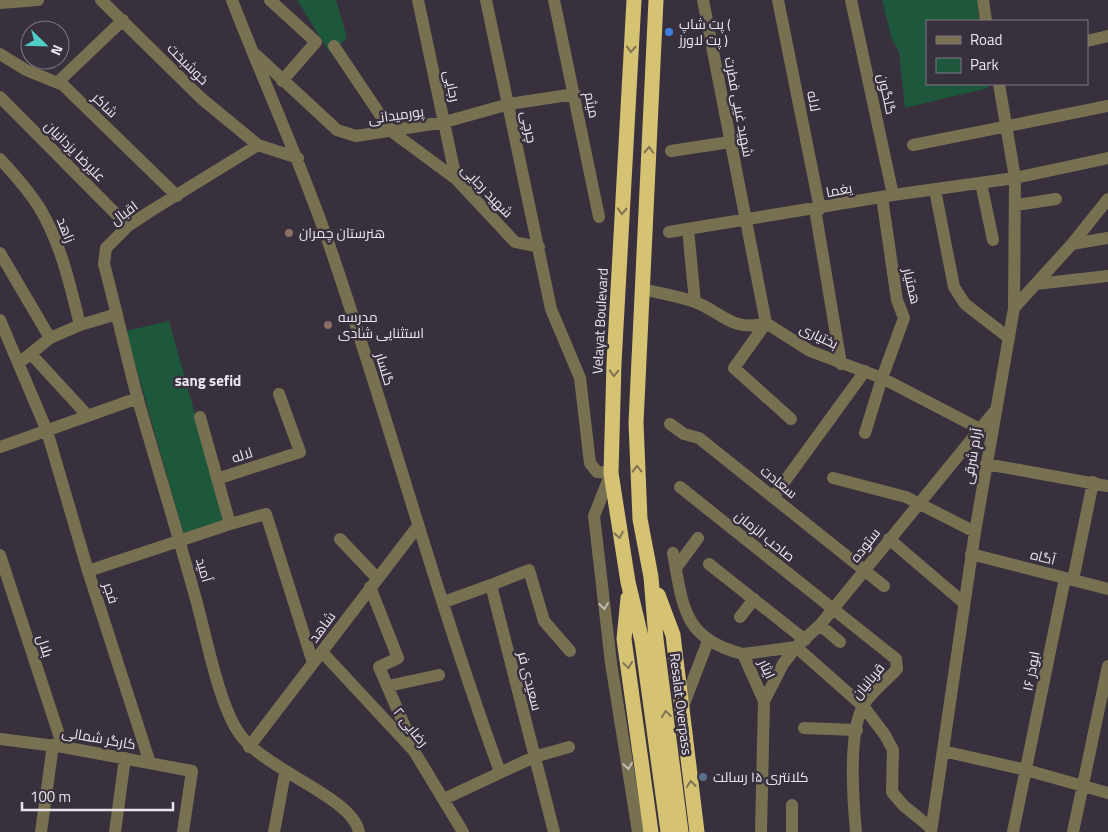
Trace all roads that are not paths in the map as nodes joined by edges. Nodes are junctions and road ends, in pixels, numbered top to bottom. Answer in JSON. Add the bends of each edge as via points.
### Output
{"nodes":[{"id":1,"x":38,"y":0,"type":"edge"},
{"id":2,"x":101,"y":0,"type":"edge"},
{"id":3,"x":232,"y":0,"type":"edge"},
{"id":4,"x":270,"y":0,"type":"edge"},
{"id":5,"x":418,"y":0,"type":"edge"},
{"id":6,"x":486,"y":0,"type":"edge"},
{"id":7,"x":554,"y":0,"type":"edge"},
{"id":8,"x":634,"y":0,"type":"edge"},
{"id":9,"x":656,"y":0,"type":"edge"},
{"id":10,"x":703,"y":0,"type":"edge"},
{"id":11,"x":778,"y":0,"type":"edge"},
{"id":12,"x":851,"y":0,"type":"edge"},
{"id":13,"x":983,"y":0,"type":"edge"},
{"id":14,"x":0,"y":3,"type":"edge"},
{"id":15,"x":123,"y":20,"type":"junction"},
{"id":16,"x":986,"y":20,"type":"edge"},
{"id":17,"x":1108,"y":36,"type":"edge"},
{"id":18,"x":1088,"y":41,"type":"edge"},
{"id":19,"x":334,"y":46,"type":"dead end"},
{"id":20,"x":250,"y":50,"type":"junction"},
{"id":21,"x":0,"y":54,"type":"edge"},
{"id":22,"x":282,"y":80,"type":"junction"},
{"id":23,"x":58,"y":82,"type":"junction"},
{"id":24,"x":999,"y":85,"type":"edge"},
{"id":25,"x":575,"y":94,"type":"junction"},
{"id":26,"x":0,"y":97,"type":"edge"},
{"id":27,"x":509,"y":104,"type":"junction"},
{"id":28,"x":1108,"y":106,"type":"edge"},
{"id":29,"x":445,"y":122,"type":"junction"},
{"id":30,"x":1006,"y":126,"type":"junction"},
{"id":31,"x":391,"y":131,"type":"junction"},
{"id":32,"x":730,"y":142,"type":"junction"},
{"id":33,"x":258,"y":145,"type":"junction"},
{"id":34,"x":912,"y":145,"type":"dead end"},
{"id":35,"x":671,"y":150,"type":"dead end"},
{"id":36,"x":298,"y":158,"type":"junction"},
{"id":37,"x":1108,"y":158,"type":"edge"},
{"id":38,"x":0,"y":159,"type":"edge"},
{"id":39,"x":1015,"y":178,"type":"junction"},
{"id":40,"x":456,"y":179,"type":"junction"},
{"id":41,"x":981,"y":183,"type":"junction"},
{"id":42,"x":935,"y":190,"type":"junction"},
{"id":43,"x":176,"y":196,"type":"junction"},
{"id":44,"x":888,"y":196,"type":"junction"},
{"id":45,"x":1056,"y":199,"type":"dead end"},
{"id":46,"x":1108,"y":199,"type":"edge"},
{"id":47,"x":1016,"y":205,"type":"junction"},
{"id":48,"x":818,"y":209,"type":"junction"},
{"id":49,"x":599,"y":217,"type":"dead end"},
{"id":50,"x":745,"y":220,"type":"junction"},
{"id":51,"x":128,"y":226,"type":"junction"},
{"id":52,"x":688,"y":229,"type":"junction"},
{"id":53,"x":669,"y":232,"type":"dead end"},
{"id":54,"x":1108,"y":238,"type":"edge"},
{"id":55,"x":993,"y":240,"type":"dead end"},
{"id":56,"x":1072,"y":244,"type":"junction"},
{"id":57,"x":539,"y":247,"type":"junction"},
{"id":58,"x":0,"y":253,"type":"edge"},
{"id":59,"x":1108,"y":276,"type":"edge"},
{"id":60,"x":1036,"y":284,"type":"junction"},
{"id":61,"x":642,"y":289,"type":"junction"},
{"id":62,"x":695,"y":302,"type":"junction"},
{"id":63,"x":1014,"y":308,"type":"junction"},
{"id":64,"x":117,"y":314,"type":"junction"},
{"id":65,"x":0,"y":320,"type":"edge"},
{"id":66,"x":766,"y":324,"type":"junction"},
{"id":67,"x":80,"y":325,"type":"junction"},
{"id":68,"x":50,"y":338,"type":"junction"},
{"id":69,"x":1009,"y":338,"type":"junction"},
{"id":70,"x":31,"y":354,"type":"junction"},
{"id":71,"x":18,"y":363,"type":"junction"},
{"id":72,"x":841,"y":364,"type":"junction"},
{"id":73,"x":865,"y":371,"type":"junction"},
{"id":74,"x":882,"y":378,"type":"junction"},
{"id":75,"x":279,"y":394,"type":"dead end"},
{"id":76,"x":138,"y":398,"type":"junction"},
{"id":77,"x":995,"y":410,"type":"junction"},
{"id":78,"x":88,"y":416,"type":"junction"},
{"id":79,"x":200,"y":417,"type":"dead end"},
{"id":80,"x":791,"y":420,"type":"dead end"},
{"id":81,"x":670,"y":424,"type":"dead end"},
{"id":82,"x":980,"y":429,"type":"junction"},
{"id":83,"x":47,"y":431,"type":"junction"},
{"id":84,"x":865,"y":433,"type":"dead end"},
{"id":85,"x":0,"y":447,"type":"edge"},
{"id":86,"x":986,"y":464,"type":"junction"},
{"id":87,"x":611,"y":473,"type":"junction"},
{"id":88,"x":833,"y":478,"type":"dead end"},
{"id":89,"x":217,"y":479,"type":"junction"},
{"id":90,"x":1093,"y":482,"type":"junction"},
{"id":91,"x":1108,"y":486,"type":"edge"},
{"id":92,"x":680,"y":487,"type":"dead end"},
{"id":93,"x":774,"y":496,"type":"junction"},
{"id":94,"x":919,"y":502,"type":"junction"},
{"id":95,"x":230,"y":524,"type":"junction"},
{"id":96,"x":418,"y":526,"type":"junction"},
{"id":97,"x":974,"y":532,"type":"junction"},
{"id":98,"x":698,"y":538,"type":"dead end"},
{"id":99,"x":179,"y":539,"type":"junction"},
{"id":100,"x":340,"y":539,"type":"dead end"},
{"id":101,"x":889,"y":539,"type":"junction"},
{"id":102,"x":673,"y":554,"type":"dead end"},
{"id":103,"x":971,"y":554,"type":"junction"},
{"id":104,"x":0,"y":555,"type":"edge"},
{"id":105,"x":708,"y":564,"type":"dead end"},
{"id":106,"x":676,"y":568,"type":"junction"},
{"id":107,"x":88,"y":571,"type":"junction"},
{"id":108,"x":864,"y":571,"type":"junction"},
{"id":109,"x":651,"y":577,"type":"junction"},
{"id":110,"x":1069,"y":579,"type":"junction"},
{"id":111,"x":374,"y":582,"type":"junction"},
{"id":112,"x":628,"y":582,"type":"junction"},
{"id":113,"x":491,"y":585,"type":"junction"},
{"id":114,"x":884,"y":586,"type":"dead end"},
{"id":115,"x":1108,"y":589,"type":"edge"},
{"id":116,"x":754,"y":599,"type":"junction"},
{"id":117,"x":444,"y":602,"type":"junction"},
{"id":118,"x":964,"y":603,"type":"junction"},
{"id":119,"x":832,"y":609,"type":"junction"},
{"id":120,"x":740,"y":618,"type":"dead end"},
{"id":121,"x":820,"y":625,"type":"junction"},
{"id":122,"x":649,"y":640,"type":"junction"},
{"id":123,"x":708,"y":641,"type":"junction"},
{"id":124,"x":840,"y":642,"type":"dead end"},
{"id":125,"x":800,"y":643,"type":"junction"},
{"id":126,"x":570,"y":651,"type":"dead end"},
{"id":127,"x":322,"y":652,"type":"junction"},
{"id":128,"x":743,"y":654,"type":"junction"},
{"id":129,"x":313,"y":663,"type":"junction"},
{"id":130,"x":1108,"y":666,"type":"edge"},
{"id":131,"x":438,"y":675,"type":"dead end"},
{"id":132,"x":388,"y":686,"type":"junction"},
{"id":133,"x":764,"y":701,"type":"junction"},
{"id":134,"x":863,"y":706,"type":"junction"},
{"id":135,"x":682,"y":709,"type":"junction"},
{"id":136,"x":804,"y":728,"type":"dead end"},
{"id":137,"x":857,"y":730,"type":"junction"},
{"id":138,"x":0,"y":740,"type":"edge"},
{"id":139,"x":58,"y":746,"type":"junction"},
{"id":140,"x":250,"y":746,"type":"junction"},
{"id":141,"x":569,"y":747,"type":"dead end"},
{"id":142,"x":943,"y":751,"type":"junction"},
{"id":143,"x":534,"y":757,"type":"junction"},
{"id":144,"x":125,"y":758,"type":"junction"},
{"id":145,"x":150,"y":763,"type":"junction"},
{"id":146,"x":424,"y":770,"type":"junction"},
{"id":147,"x":1026,"y":770,"type":"junction"},
{"id":148,"x":285,"y":772,"type":"junction"},
{"id":149,"x":500,"y":772,"type":"junction"},
{"id":150,"x":1082,"y":786,"type":"junction"},
{"id":151,"x":1108,"y":793,"type":"edge"},
{"id":152,"x":444,"y":799,"type":"junction"},
{"id":153,"x":792,"y":805,"type":"dead end"},
{"id":154,"x":931,"y":830,"type":"edge"},
{"id":155,"x":41,"y":832,"type":"edge"},
{"id":156,"x":115,"y":832,"type":"edge"},
{"id":157,"x":183,"y":832,"type":"edge"},
{"id":158,"x":274,"y":832,"type":"edge"},
{"id":159,"x":359,"y":832,"type":"edge"},
{"id":160,"x":463,"y":832,"type":"edge"},
{"id":161,"x":554,"y":832,"type":"edge"},
{"id":162,"x":638,"y":832,"type":"edge"},
{"id":163,"x":651,"y":832,"type":"edge"},
{"id":164,"x":668,"y":832,"type":"edge"},
{"id":165,"x":681,"y":832,"type":"edge"},
{"id":166,"x":697,"y":832,"type":"edge"},
{"id":167,"x":761,"y":832,"type":"edge"},
{"id":168,"x":792,"y":832,"type":"edge"},
{"id":169,"x":856,"y":832,"type":"edge"},
{"id":170,"x":1013,"y":832,"type":"edge"},
{"id":171,"x":1073,"y":832,"type":"edge"}],
"edges":[{"from":1,"to":14,"type":"street"},
{"from":2,"to":15,"type":"street","name":"خوشبخت"},
{"from":3,"to":20,"type":"street","name":"گلسار"},
{"from":4,"to":22,"type":"street","via":[[316,42]]},
{"from":5,"to":29,"type":"street","name":"رجایی"},
{"from":6,"to":27,"type":"street","name":"چرچی"},
{"from":7,"to":25,"type":"street","name":"میثم"},
{"from":8,"to":87,"type":"highway","name":"Velayat Boulevard","one_way":true},
{"from":61,"to":9,"type":"highway","one_way":true},
{"from":10,"to":32,"type":"street","name":"شهید غیبی فطرت"},
{"from":11,"to":48,"type":"street","name":"لاله"},
{"from":12,"to":44,"type":"street","name":"گلگون"},
{"from":13,"to":16,"type":"street"},
{"from":15,"to":23,"type":"street"},
{"from":15,"to":33,"type":"street","name":"خوشبخت","via":[[202,99]]},
{"from":17,"to":18,"type":"street"},
{"from":19,"to":31,"type":"street","name":"شهید رجایی"},
{"from":20,"to":22,"type":"street","name":"پورمیدانی"},
{"from":20,"to":36,"type":"street","name":"گلسار"},
{"from":21,"to":23,"type":"street","name":"شاکر","via":[[26,70]]},
{"from":22,"to":31,"type":"street","name":"پورمیدانی","via":[[337,130],[356,136]]},
{"from":23,"to":43,"type":"street","name":"شاکر"},
{"from":24,"to":30,"type":"street","name":"آرام شرقی"},
{"from":25,"to":27,"type":"street","name":"پورمیدانی"},
{"from":25,"to":49,"type":"street","name":"میثم"},
{"from":26,"to":51,"type":"street","name":"علیرضا یزدانیان"},
{"from":27,"to":29,"type":"street","name":"پورمیدانی"},
{"from":27,"to":57,"type":"street","name":"چرچی"},
{"from":28,"to":30,"type":"street"},
{"from":29,"to":31,"type":"street","name":"پورمیدانی"},
{"from":29,"to":40,"type":"street","name":"رجایی"},
{"from":30,"to":34,"type":"street"},
{"from":30,"to":39,"type":"street","name":"آرام شرقی"},
{"from":31,"to":40,"type":"street","name":"شهید رجایی"},
{"from":32,"to":35,"type":"street"},
{"from":32,"to":50,"type":"street","name":"شهید غیبی فطرت"},
{"from":33,"to":36,"type":"street"},
{"from":33,"to":43,"type":"street","name":"اقبال"},
{"from":36,"to":96,"type":"street","name":"گلسار","via":[[360,335]]},
{"from":37,"to":39,"type":"street","name":"یغما"},
{"from":38,"to":67,"type":"street","name":"زاهد","via":[[44,216],[61,257]]},
{"from":39,"to":41,"type":"street","name":"یغما"},
{"from":39,"to":47,"type":"street","name":"آرام شرقی"},
{"from":40,"to":57,"type":"street","name":"شهید رجایی","via":[[515,242]]},
{"from":41,"to":42,"type":"street","name":"یغما"},
{"from":41,"to":55,"type":"street"},
{"from":42,"to":44,"type":"street","name":"یغما"},
{"from":42,"to":69,"type":"street","via":[[954,287],[965,304]]},
{"from":43,"to":51,"type":"street","name":"اقبال"},
{"from":44,"to":48,"type":"street","name":"یغما"},
{"from":44,"to":74,"type":"street","name":"همتیار","via":[[897,300],[904,318]]},
{"from":45,"to":47,"type":"street"},
{"from":46,"to":56,"type":"street"},
{"from":47,"to":63,"type":"street","name":"آرام شرقی"},
{"from":48,"to":50,"type":"street","name":"یغما"},
{"from":48,"to":72,"type":"street","name":"لاله"},
{"from":50,"to":52,"type":"street","name":"یغما"},
{"from":50,"to":66,"type":"street","name":"شهید غیبی فطرت"},
{"from":51,"to":64,"type":"street","name":"اقبال","via":[[108,243],[104,253]]},
{"from":52,"to":53,"type":"street","name":"یغما"},
{"from":52,"to":62,"type":"street"},
{"from":54,"to":56,"type":"street"},
{"from":56,"to":60,"type":"street"},
{"from":57,"to":87,"type":"street","name":"چرچی","via":[[551,309],[580,378],[590,463],[597,472]]},
{"from":58,"to":68,"type":"street"},
{"from":59,"to":60,"type":"street"},
{"from":60,"to":63,"type":"street"},
{"from":61,"to":62,"type":"street"},
{"from":109,"to":61,"type":"highway","one_way":true,"via":[[637,482],[636,423]]},
{"from":62,"to":66,"type":"street","via":[[732,323],[746,326]]},
{"from":63,"to":69,"type":"street","name":"آرام شرقی"},
{"from":64,"to":67,"type":"street"},
{"from":64,"to":76,"type":"street","name":"اقبال"},
{"from":65,"to":71,"type":"street","name":"فجر"},
{"from":66,"to":72,"type":"street","name":"بختیاری","via":[[810,351]]},
{"from":66,"to":80,"type":"street","via":[[734,368]]},
{"from":67,"to":68,"type":"street"},
{"from":68,"to":70,"type":"street"},
{"from":69,"to":77,"type":"street","name":"آرام شرقی"},
{"from":70,"to":71,"type":"street"},
{"from":70,"to":78,"type":"street"},
{"from":71,"to":83,"type":"street","name":"فجر"},
{"from":72,"to":73,"type":"street","name":"بختیاری"},
{"from":73,"to":74,"type":"street","name":"بختیاری"},
{"from":73,"to":93,"type":"street"},
{"from":74,"to":82,"type":"street","name":"بختیاری"},
{"from":74,"to":84,"type":"street"},
{"from":75,"to":89,"type":"street","name":"لاله","via":[[300,452]]},
{"from":76,"to":78,"type":"street"},
{"from":76,"to":99,"type":"street","name":"اُمید"},
{"from":77,"to":82,"type":"street","name":"ستوده"},
{"from":77,"to":86,"type":"street","name":"آرام شرقی"},
{"from":78,"to":83,"type":"street"},
{"from":79,"to":89,"type":"street"},
{"from":81,"to":93,"type":"street","name":"سعادت","via":[[684,434],[699,438]]},
{"from":82,"to":94,"type":"street","name":"ستوده"},
{"from":83,"to":85,"type":"street"},
{"from":83,"to":107,"type":"street","name":"فجر"},
{"from":86,"to":90,"type":"street"},
{"from":86,"to":97,"type":"street","name":"آرام شرقی"},
{"from":87,"to":112,"type":"highway","name":"Velayat Boulevard","one_way":true},
{"from":87,"to":162,"type":"street","one_way":true,"via":[[594,516],[611,663]]},
{"from":88,"to":94,"type":"street"},
{"from":89,"to":95,"type":"street"},
{"from":90,"to":91,"type":"street"},
{"from":90,"to":110,"type":"street","name":"ابوذر ۱۶"},
{"from":92,"to":119,"type":"street","name":"صاحب الزمان"},
{"from":93,"to":108,"type":"street","name":"سعادت"},
{"from":94,"to":97,"type":"street"},
{"from":94,"to":101,"type":"street","name":"ستوده"},
{"from":95,"to":99,"type":"street"},
{"from":95,"to":129,"type":"street","via":[[266,514]]},
{"from":96,"to":111,"type":"street","name":"شاهد"},
{"from":96,"to":117,"type":"street","name":"گلسار"},
{"from":97,"to":103,"type":"street","name":"آرام شرقی"},
{"from":98,"to":106,"type":"street"},
{"from":99,"to":107,"type":"street"},
{"from":99,"to":140,"type":"street","name":"اُمید","via":[[224,698],[234,724]]},
{"from":100,"to":111,"type":"street"},
{"from":101,"to":108,"type":"street","name":"ستوده"},
{"from":101,"to":118,"type":"street"},
{"from":102,"to":106,"type":"street","name":"ایثار"},
{"from":103,"to":110,"type":"street","name":"آگاه"},
{"from":103,"to":118,"type":"street","name":"آرام شرقی"},
{"from":104,"to":139,"type":"street","name":"بلال"},
{"from":105,"to":116,"type":"street"},
{"from":106,"to":123,"type":"street","name":"ایثار","via":[[683,607],[694,627]]},
{"from":107,"to":145,"type":"street","name":"فجر"},
{"from":108,"to":114,"type":"street","name":"سعادت"},
{"from":108,"to":119,"type":"street","name":"ستوده"},
{"from":109,"to":122,"type":"highway"},
{"from":109,"to":135,"type":"highway","via":[[673,635]]},
{"from":110,"to":115,"type":"street","name":"آگاه"},
{"from":110,"to":147,"type":"street","name":"ابوذر ۱۶"},
{"from":111,"to":127,"type":"street","name":"شاهد"},
{"from":111,"to":132,"type":"street","via":[[398,658],[379,667]]},
{"from":112,"to":122,"type":"highway","name":"Velayat Boulevard"},
{"from":112,"to":163,"type":"highway","one_way":true,"via":[[624,639]]},
{"from":113,"to":117,"type":"street"},
{"from":113,"to":126,"type":"street","via":[[529,570],[544,620]]},
{"from":113,"to":143,"type":"street","name":"سعیدی فر"},
{"from":116,"to":120,"type":"street"},
{"from":116,"to":125,"type":"street"},
{"from":117,"to":149,"type":"street","name":"گلسار","via":[[472,697]]},
{"from":118,"to":142,"type":"street","name":"آرام شرقی"},
{"from":119,"to":121,"type":"street","name":"ستوده"},
{"from":119,"to":134,"type":"street","name":"قربانیان","via":[[896,659],[897,669]]},
{"from":121,"to":124,"type":"street"},
{"from":121,"to":125,"type":"street","name":"ستوده"},
{"from":122,"to":164,"type":"highway","name":"Resalat Overpass"},
{"from":165,"to":122,"type":"highway","name":"Resalat Overpass","one_way":true},
{"from":123,"to":128,"type":"street","name":"ایثار"},
{"from":123,"to":135,"type":"street"},
{"from":125,"to":128,"type":"street"},
{"from":125,"to":133,"type":"street","name":"ستوده","via":[[783,664]]},
{"from":125,"to":134,"type":"street"},
{"from":127,"to":129,"type":"street","name":"شاهد"},
{"from":127,"to":146,"type":"street","name":"رضایی ۲","via":[[398,732]]},
{"from":128,"to":133,"type":"street","name":"ایثار"},
{"from":129,"to":140,"type":"street","name":"شاهد"},
{"from":130,"to":150,"type":"street"},
{"from":131,"to":132,"type":"street"},
{"from":132,"to":146,"type":"street"},
{"from":133,"to":167,"type":"street","name":"ایثار"},
{"from":134,"to":137,"type":"street","name":"قربانیان"},
{"from":134,"to":154,"type":"street","via":[[893,750],[892,792]]},
{"from":166,"to":135,"type":"highway","one_way":true},
{"from":136,"to":137,"type":"street"},
{"from":137,"to":169,"type":"street","name":"قربانیان","via":[[853,799]]},
{"from":138,"to":139,"type":"street","name":"کارگر شمالی"},
{"from":139,"to":144,"type":"street","name":"کارگر شمالی"},
{"from":139,"to":155,"type":"street"},
{"from":140,"to":148,"type":"street","name":"اُمید"},
{"from":141,"to":143,"type":"street"},
{"from":142,"to":147,"type":"street"},
{"from":142,"to":154,"type":"street","name":"آرام شرقی"},
{"from":143,"to":149,"type":"street"},
{"from":143,"to":161,"type":"street","name":"سعیدی فر"},
{"from":144,"to":145,"type":"street","name":"کارگر شمالی"},
{"from":144,"to":156,"type":"street"},
{"from":145,"to":157,"type":"street","name":"کارگر شمالی","via":[[192,771]]},
{"from":146,"to":152,"type":"street","name":"رضایی ۲"},
{"from":147,"to":150,"type":"street"},
{"from":147,"to":170,"type":"street"},
{"from":148,"to":158,"type":"street"},
{"from":148,"to":159,"type":"street","name":"اُمید","via":[[344,807],[358,824]]},
{"from":149,"to":152,"type":"street"},
{"from":150,"to":151,"type":"street"},
{"from":150,"to":171,"type":"street"},
{"from":152,"to":160,"type":"street","name":"رضایی ۲"},
{"from":153,"to":168,"type":"street"}]}
